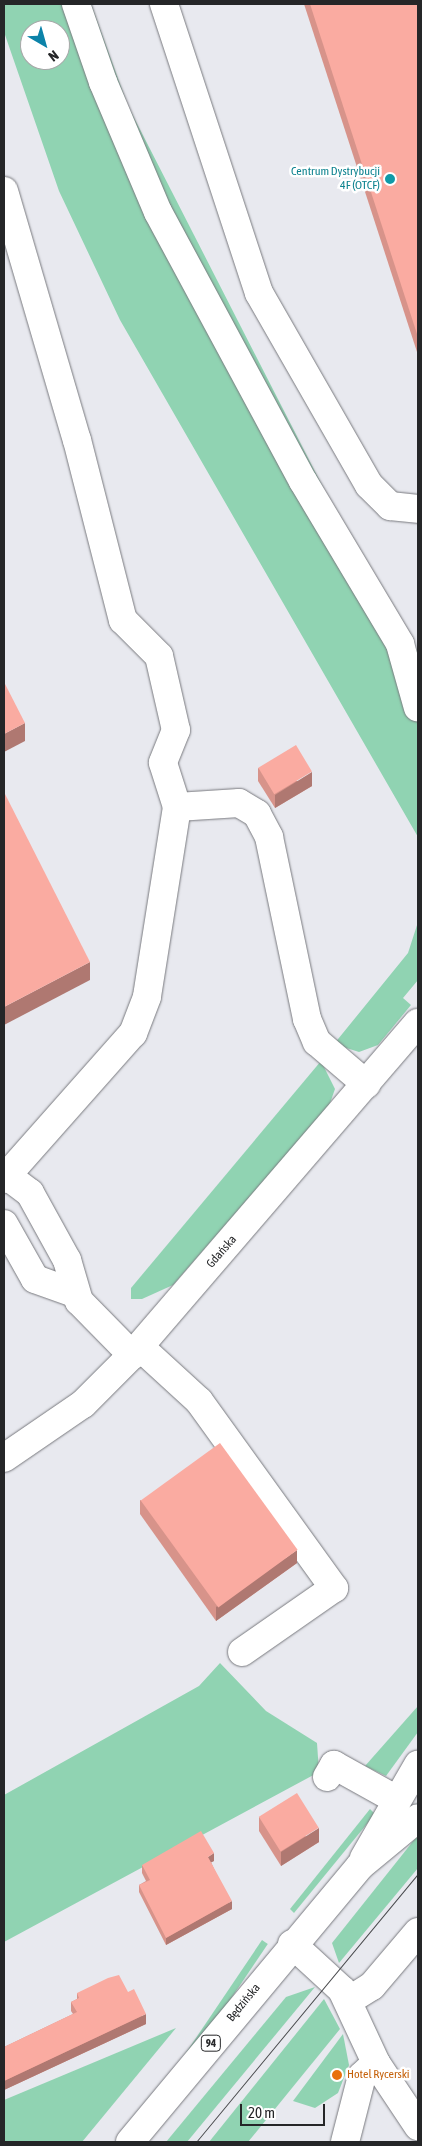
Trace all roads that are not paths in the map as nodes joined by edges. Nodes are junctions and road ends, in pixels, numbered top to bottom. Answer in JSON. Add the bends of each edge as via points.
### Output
{"nodes":[{"id":1,"x":76,"y":4,"type":"edge"},
{"id":2,"x":164,"y":4,"type":"edge"},
{"id":3,"x":4,"y":191,"type":"edge"},
{"id":4,"x":418,"y":509,"type":"edge"},
{"id":5,"x":418,"y":708,"type":"edge"},
{"id":6,"x":177,"y":808,"type":"junction"},
{"id":7,"x":418,"y":1023,"type":"edge"},
{"id":8,"x":366,"y":1084,"type":"junction"},
{"id":9,"x":5,"y":1177,"type":"edge"},
{"id":10,"x":4,"y":1224,"type":"edge"},
{"id":11,"x":74,"y":1293,"type":"junction"},
{"id":12,"x":136,"y":1351,"type":"junction"},
{"id":13,"x":4,"y":1458,"type":"edge"},
{"id":14,"x":242,"y":1652,"type":"dead end"},
{"id":15,"x":418,"y":1765,"type":"edge"},
{"id":16,"x":327,"y":1777,"type":"dead end"},
{"id":17,"x":395,"y":1799,"type":"junction"},
{"id":18,"x":418,"y":1818,"type":"edge"},
{"id":19,"x":360,"y":1866,"type":"junction"},
{"id":20,"x":418,"y":1932,"type":"edge"},
{"id":21,"x":292,"y":1944,"type":"junction"},
{"id":22,"x":348,"y":2001,"type":"junction"},
{"id":23,"x":376,"y":2063,"type":"junction"},
{"id":24,"x":418,"y":2126,"type":"edge"},
{"id":25,"x":345,"y":2139,"type":"edge"},
{"id":26,"x":130,"y":2142,"type":"edge"}],
"edges":[{"from":1,"to":5,"type":"street","via":[[103,82],[158,212],[303,481],[400,644]]},
{"from":2,"to":4,"type":"street","via":[[259,293],[369,485],[390,506]]},
{"from":3,"to":6,"type":"street","via":[[77,440],[123,620],[159,656],[176,730],[163,764]]},
{"from":6,"to":8,"type":"street","via":[[239,803],[258,814],[270,837],[307,1019],[317,1042]]},
{"from":6,"to":9,"type":"street","via":[[147,997],[133,1032]]},
{"from":7,"to":8,"type":"street","name":"Gdańska"},
{"from":8,"to":12,"type":"street","name":"Gdańska"},
{"from":9,"to":11,"type":"street","via":[[30,1193],[67,1260]]},
{"from":10,"to":11,"type":"street","via":[[35,1279]]},
{"from":11,"to":12,"type":"street"},
{"from":12,"to":13,"type":"street","name":"Gdańska","via":[[83,1404]]},
{"from":12,"to":14,"type":"street","via":[[199,1401],[334,1588]]},
{"from":15,"to":17,"type":"street","name":"Będzińska","number":"94"},
{"from":16,"to":17,"type":"street","via":[[334,1765]]},
{"from":17,"to":19,"type":"street","name":"Będzińska","number":"94"},
{"from":18,"to":19,"type":"street","name":"Będzińska","number":"94"},
{"from":19,"to":21,"type":"street","name":"Będzińska","number":"94"},
{"from":20,"to":22,"type":"street","via":[[372,1986]]},
{"from":21,"to":22,"type":"street","via":[[332,1979]]},
{"from":21,"to":26,"type":"street","name":"Będzińska","number":"94"},
{"from":22,"to":23,"type":"street"},
{"from":23,"to":24,"type":"street"},
{"from":23,"to":25,"type":"street","via":[[362,2076]]}]}
